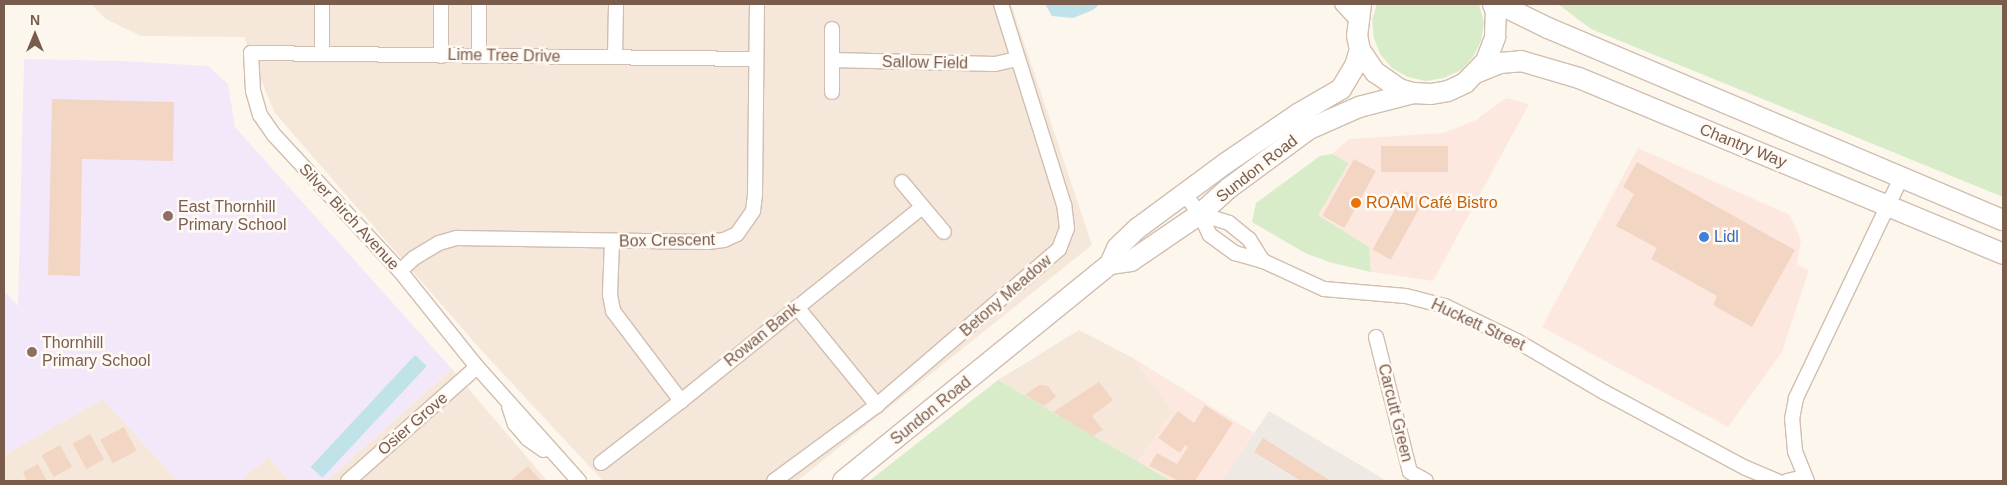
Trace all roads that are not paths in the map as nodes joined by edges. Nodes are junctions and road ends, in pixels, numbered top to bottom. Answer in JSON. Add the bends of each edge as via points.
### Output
{"nodes":[{"id":1,"x":322,"y":4,"type":"edge"},
{"id":2,"x":441,"y":4,"type":"edge"},
{"id":3,"x":479,"y":4,"type":"edge"},
{"id":4,"x":616,"y":4,"type":"edge"},
{"id":5,"x":757,"y":4,"type":"edge"},
{"id":6,"x":1000,"y":4,"type":"edge"},
{"id":7,"x":1342,"y":4,"type":"edge"},
{"id":8,"x":1493,"y":4,"type":"edge"},
{"id":9,"x":1499,"y":4,"type":"edge"},
{"id":10,"x":1359,"y":12,"type":"edge"},
{"id":11,"x":832,"y":29,"type":"dead end"},
{"id":12,"x":1360,"y":50,"type":"junction"},
{"id":13,"x":322,"y":53,"type":"junction"},
{"id":14,"x":252,"y":54,"type":"joint"},
{"id":15,"x":442,"y":56,"type":"junction"},
{"id":16,"x":479,"y":56,"type":"junction"},
{"id":17,"x":614,"y":57,"type":"junction"},
{"id":18,"x":756,"y":59,"type":"junction"},
{"id":19,"x":1017,"y":59,"type":"junction"},
{"id":20,"x":832,"y":60,"type":"junction"},
{"id":21,"x":1478,"y":72,"type":"junction"},
{"id":22,"x":832,"y":92,"type":"dead end"},
{"id":23,"x":1413,"y":93,"type":"junction"},
{"id":24,"x":1902,"y":176,"type":"junction"},
{"id":25,"x":902,"y":182,"type":"dead end"},
{"id":26,"x":1184,"y":194,"type":"junction"},
{"id":27,"x":1889,"y":206,"type":"junction"},
{"id":28,"x":922,"y":207,"type":"junction"},
{"id":29,"x":1200,"y":214,"type":"junction"},
{"id":30,"x":2003,"y":220,"type":"edge"},
{"id":31,"x":944,"y":232,"type":"dead end"},
{"id":32,"x":612,"y":242,"type":"junction"},
{"id":33,"x":2003,"y":254,"type":"edge"},
{"id":34,"x":1263,"y":261,"type":"junction"},
{"id":35,"x":1110,"y":264,"type":"junction"},
{"id":36,"x":400,"y":272,"type":"junction"},
{"id":37,"x":796,"y":306,"type":"junction"},
{"id":38,"x":1376,"y":337,"type":"dead end"},
{"id":39,"x":477,"y":367,"type":"junction"},
{"id":40,"x":681,"y":401,"type":"junction"},
{"id":41,"x":877,"y":405,"type":"junction"},
{"id":42,"x":601,"y":462,"type":"dead end"},
{"id":43,"x":1806,"y":479,"type":"edge"},
{"id":44,"x":348,"y":481,"type":"edge"},
{"id":45,"x":579,"y":481,"type":"edge"},
{"id":46,"x":774,"y":481,"type":"edge"},
{"id":47,"x":843,"y":481,"type":"edge"},
{"id":48,"x":1426,"y":481,"type":"edge"},
{"id":49,"x":1777,"y":481,"type":"edge"},
{"id":50,"x":1787,"y":481,"type":"edge"}],
"edges":[{"from":1,"to":13,"type":"street"},
{"from":2,"to":15,"type":"street"},
{"from":3,"to":16,"type":"street"},
{"from":4,"to":17,"type":"street"},
{"from":5,"to":18,"type":"street","name":"Box Crescent"},
{"from":6,"to":19,"type":"street","name":"Betony Meadow"},
{"from":7,"to":10,"type":"street"},
{"from":8,"to":21,"type":"main road","via":[[1496,12],[1495,37],[1489,56]]},
{"from":9,"to":24,"type":"main road","name":"Chantry Way","via":[[1548,28]]},
{"from":10,"to":12,"type":"main road"},
{"from":11,"to":20,"type":"street"},
{"from":12,"to":23,"type":"main road","via":[[1386,82]]},
{"from":12,"to":26,"type":"main road","name":"Sundon Road","via":[[1355,66],[1341,89],[1298,114]]},
{"from":13,"to":14,"type":"street","name":"Lime Tree Drive"},
{"from":13,"to":15,"type":"street","name":"Lime Tree Drive"},
{"from":14,"to":36,"type":"street","name":"Silver Birch Avenue","via":[[253,91],[260,115],[274,135]]},
{"from":15,"to":16,"type":"street","name":"Lime Tree Drive"},
{"from":16,"to":17,"type":"street","name":"Lime Tree Drive"},
{"from":17,"to":18,"type":"street","name":"Lime Tree Drive"},
{"from":18,"to":32,"type":"street","name":"Box Crescent","via":[[755,194],[753,211],[745,226],[724,240],[708,242]]},
{"from":19,"to":20,"type":"street","name":"Sallow Field","via":[[995,64]]},
{"from":19,"to":41,"type":"street","name":"Betony Meadow","via":[[1064,205],[1068,228],[1059,249]]},
{"from":20,"to":22,"type":"street"},
{"from":21,"to":23,"type":"main road","via":[[1448,91]]},
{"from":21,"to":27,"type":"main road","name":"Chantry Way","via":[[1500,62],[1520,61],[1579,78]]},
{"from":23,"to":29,"type":"main road","name":"Sundon Road","via":[[1359,107],[1309,129],[1229,188]]},
{"from":24,"to":27,"type":"street"},
{"from":24,"to":30,"type":"main road","name":"Chantry Way"},
{"from":25,"to":28,"type":"street"},
{"from":26,"to":29,"type":"street","name":"Huckett Street"},
{"from":26,"to":35,"type":"main road","name":"Sundon Road","via":[[1116,248]]},
{"from":27,"to":33,"type":"main road","name":"Chantry Way"},
{"from":27,"to":43,"type":"street","via":[[1796,398],[1792,419],[1795,451]]},
{"from":28,"to":31,"type":"street"},
{"from":28,"to":37,"type":"street","name":"Rowan Bank"},
{"from":29,"to":34,"type":"street","via":[[1229,224],[1249,239]]},
{"from":29,"to":34,"type":"street","name":"Huckett Street","via":[[1210,235],[1226,248]]},
{"from":29,"to":35,"type":"main road","name":"Sundon Road","via":[[1131,261]]},
{"from":32,"to":36,"type":"street","name":"Box Crescent","via":[[457,238],[439,243],[414,258]]},
{"from":32,"to":40,"type":"street","via":[[610,295],[613,311]]},
{"from":34,"to":49,"type":"street","name":"Huckett Street","via":[[1324,289],[1406,296],[1445,306],[1517,341],[1746,468]]},
{"from":35,"to":47,"type":"main road","name":"Sundon Road"},
{"from":36,"to":39,"type":"street","name":"Silver Birch Avenue"},
{"from":37,"to":40,"type":"street","name":"Rowan Bank"},
{"from":37,"to":41,"type":"street"},
{"from":38,"to":48,"type":"street","name":"Carcutt Green","via":[[1410,472]]},
{"from":39,"to":44,"type":"street","name":"Osier Grove"},
{"from":39,"to":45,"type":"street","name":"Silver Birch Avenue","via":[[507,399],[515,424],[528,439],[564,463]]},
{"from":40,"to":42,"type":"street","name":"Rowan Bank"},
{"from":41,"to":46,"type":"street","name":"Betony Meadow"},
{"from":43,"to":50,"type":"street"}]}
